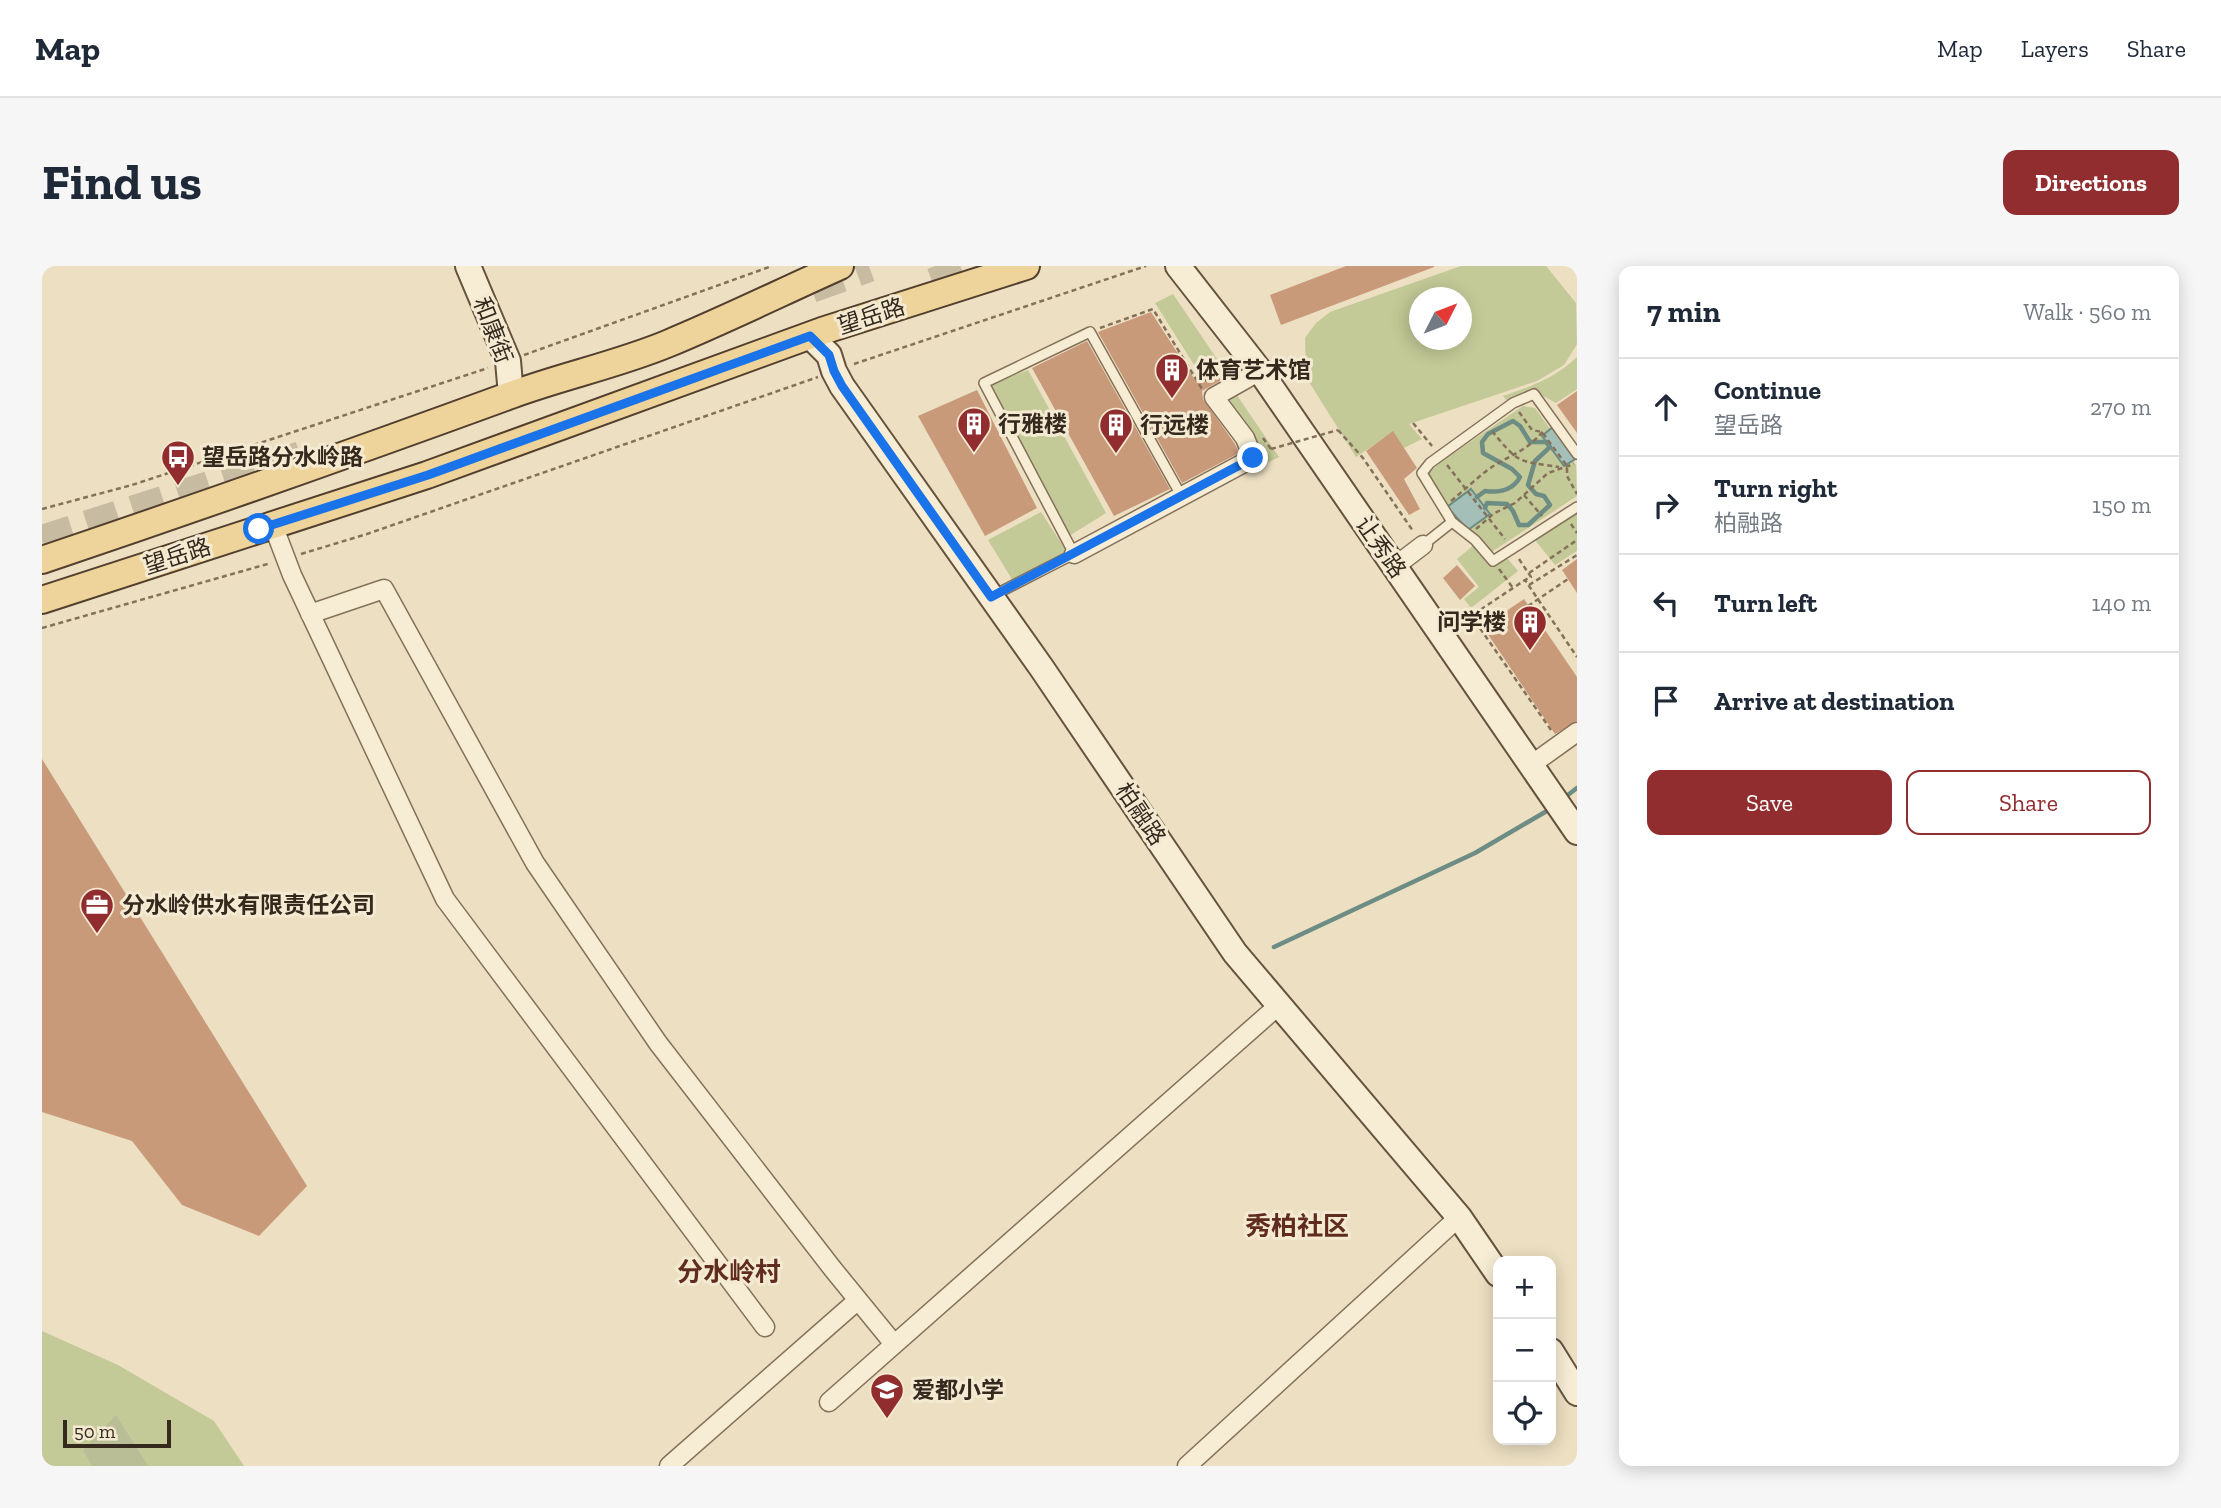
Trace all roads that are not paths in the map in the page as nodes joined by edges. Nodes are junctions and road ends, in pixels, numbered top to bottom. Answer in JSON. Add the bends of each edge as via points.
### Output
{"nodes":[{"id":1,"x":468,"y":266,"type":"edge"},
{"id":2,"x":840,"y":266,"type":"edge"},
{"id":3,"x":1025,"y":266,"type":"edge"},
{"id":4,"x":1178,"y":266,"type":"edge"},
{"id":5,"x":810,"y":336,"type":"junction"},
{"id":6,"x":1260,"y":372,"type":"junction"},
{"id":7,"x":511,"y":395,"type":"junction"},
{"id":8,"x":1577,"y":454,"type":"edge"},
{"id":9,"x":1182,"y":497,"type":"junction"},
{"id":10,"x":1577,"y":507,"type":"edge"},
{"id":11,"x":1452,"y":522,"type":"junction"},
{"id":12,"x":273,"y":525,"type":"junction"},
{"id":13,"x":1423,"y":545,"type":"joint"},
{"id":14,"x":1074,"y":554,"type":"junction"},
{"id":15,"x":42,"y":560,"type":"edge"},
{"id":16,"x":1394,"y":567,"type":"junction"},
{"id":17,"x":991,"y":597,"type":"junction"},
{"id":18,"x":42,"y":600,"type":"edge"},
{"id":19,"x":310,"y":614,"type":"junction"},
{"id":20,"x":1577,"y":732,"type":"edge"},
{"id":21,"x":1531,"y":765,"type":"junction"},
{"id":22,"x":1576,"y":831,"type":"edge"},
{"id":23,"x":1279,"y":1005,"type":"junction"},
{"id":24,"x":1459,"y":1217,"type":"junction"},
{"id":25,"x":1493,"y":1267,"type":"edge"},
{"id":26,"x":858,"y":1300,"type":"junction"},
{"id":27,"x":765,"y":1327,"type":"dead end"},
{"id":28,"x":894,"y":1344,"type":"junction"},
{"id":29,"x":1556,"y":1359,"type":"edge"},
{"id":30,"x":1577,"y":1393,"type":"edge"},
{"id":31,"x":829,"y":1402,"type":"dead end"},
{"id":32,"x":669,"y":1466,"type":"edge"},
{"id":33,"x":1186,"y":1466,"type":"edge"}],
"edges":[{"from":1,"to":7,"type":"street","name":"和康街","via":[[508,361]]},
{"from":2,"to":7,"type":"main road","name":"望岳路","via":[[664,345]]},
{"from":3,"to":5,"type":"main road","name":"望岳路"},
{"from":4,"to":6,"type":"street","name":"让秀路"},
{"from":5,"to":12,"type":"main road","name":"望岳路","via":[[428,475]]},
{"from":5,"to":17,"type":"street","name":"柏融路","via":[[829,355],[842,386]]},
{"from":6,"to":9,"type":"street","via":[[1214,397],[1245,438],[1253,458]]},
{"from":6,"to":16,"type":"street","name":"让秀路"},
{"from":7,"to":15,"type":"main road","name":"望岳路"},
{"from":8,"to":11,"type":"lane","via":[[1534,394],[1513,403],[1422,473]]},
{"from":9,"to":14,"type":"street"},
{"from":9,"to":14,"type":"lane","via":[[1090,332],[984,383]]},
{"from":10,"to":11,"type":"lane","via":[[1493,561]]},
{"from":11,"to":13,"type":"lane"},
{"from":12,"to":18,"type":"main road","name":"望岳路"},
{"from":12,"to":19,"type":"street"},
{"from":13,"to":16,"type":"street"},
{"from":14,"to":17,"type":"lane"},
{"from":16,"to":21,"type":"street","name":"让秀路"},
{"from":17,"to":23,"type":"street","name":"柏融路","via":[[1235,953]]},
{"from":19,"to":26,"type":"street","via":[[384,589],[535,863],[657,1043]]},
{"from":19,"to":27,"type":"street","via":[[445,899]]},
{"from":20,"to":21,"type":"street"},
{"from":21,"to":22,"type":"street","name":"让秀路"},
{"from":23,"to":24,"type":"street","name":"柏融路"},
{"from":23,"to":28,"type":"street"},
{"from":24,"to":25,"type":"street","name":"柏融路"},
{"from":24,"to":33,"type":"street"},
{"from":26,"to":28,"type":"street"},
{"from":26,"to":32,"type":"street"},
{"from":28,"to":31,"type":"street"},
{"from":29,"to":30,"type":"street"}]}
